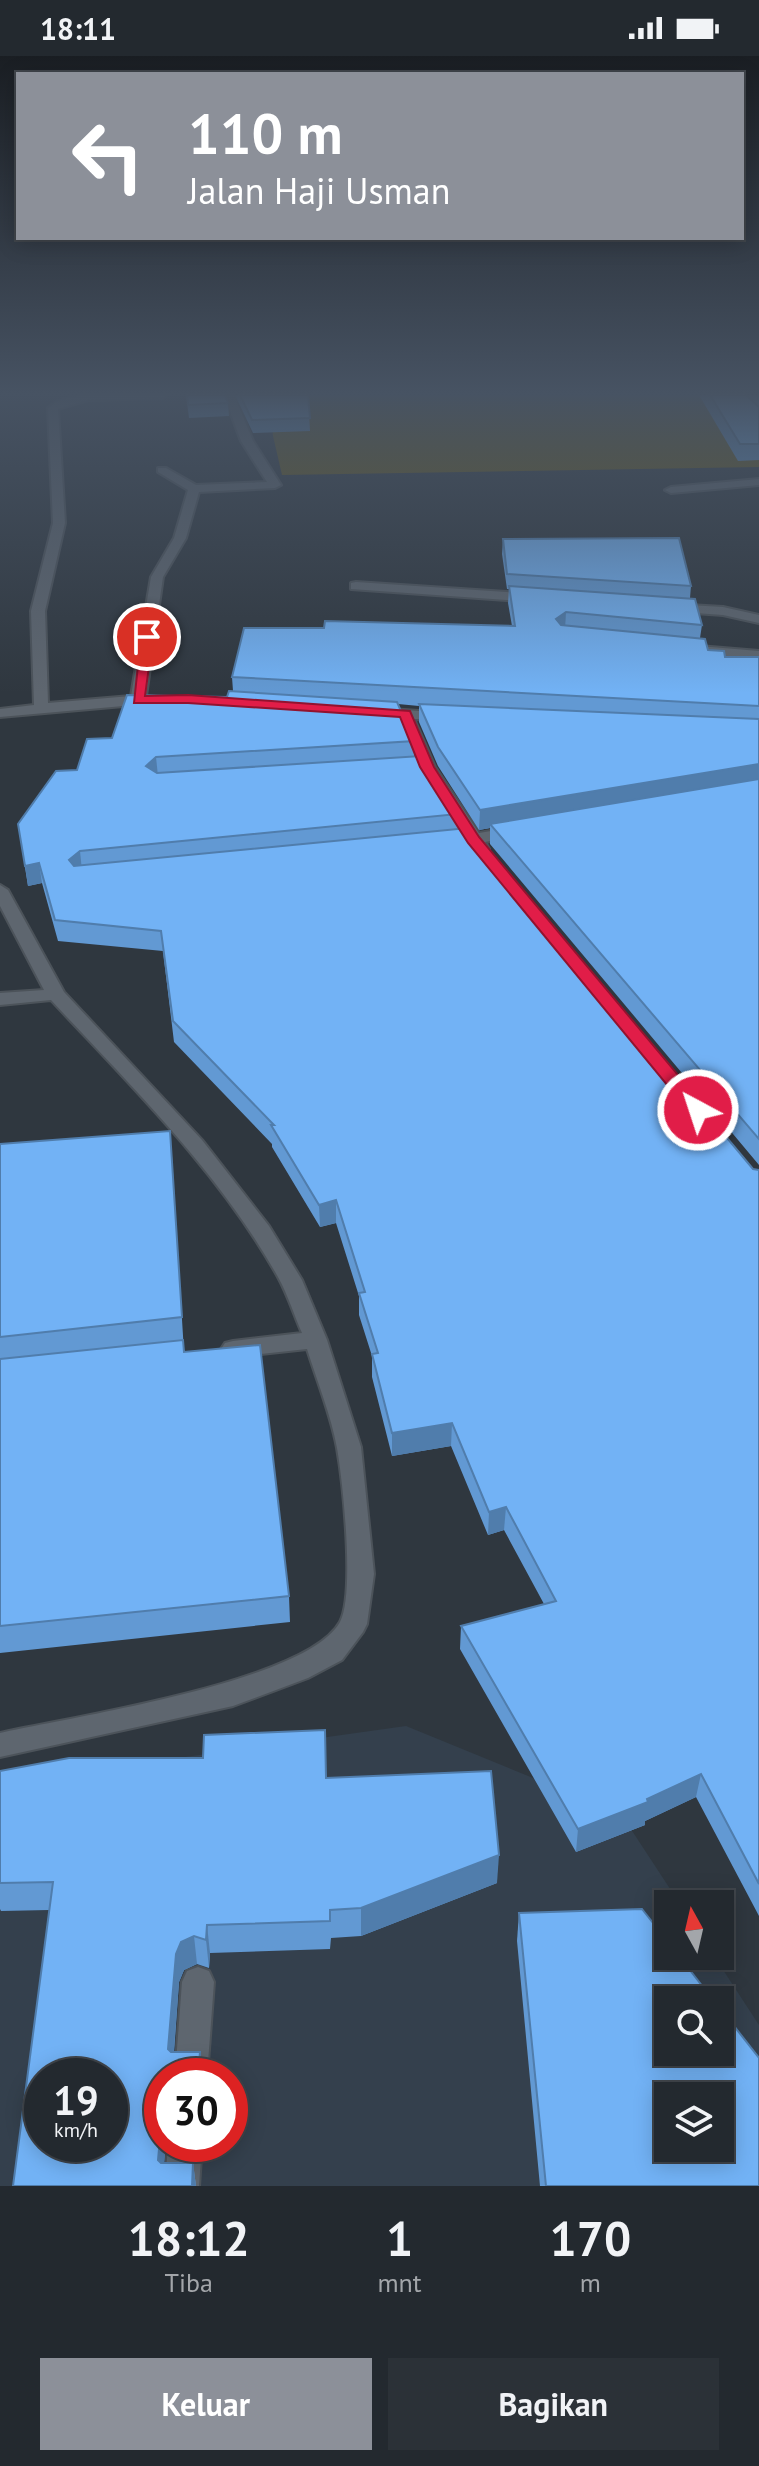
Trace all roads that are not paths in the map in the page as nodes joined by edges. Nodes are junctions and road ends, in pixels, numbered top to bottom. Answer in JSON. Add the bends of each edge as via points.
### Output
{"nodes":[{"id":1,"x":58,"y":494,"type":"edge"},
{"id":2,"x":192,"y":494,"type":"edge"},
{"id":3,"x":356,"y":586,"type":"dead end"},
{"id":4,"x":548,"y":599,"type":"edge"},
{"id":5,"x":659,"y":607,"type":"edge"},
{"id":6,"x":759,"y":619,"type":"edge"},
{"id":7,"x":685,"y":648,"type":"edge"},
{"id":8,"x":759,"y":655,"type":"edge"},
{"id":9,"x":138,"y":700,"type":"junction"},
{"id":10,"x":163,"y":700,"type":"edge"},
{"id":11,"x":41,"y":709,"type":"junction"},
{"id":12,"x":358,"y":711,"type":"edge"},
{"id":13,"x":0,"y":713,"type":"edge"},
{"id":14,"x":405,"y":714,"type":"junction"},
{"id":15,"x":452,"y":716,"type":"edge"},
{"id":16,"x":534,"y":829,"type":"edge"},
{"id":17,"x":474,"y":840,"type":"junction"},
{"id":18,"x":440,"y":844,"type":"edge"},
{"id":19,"x":494,"y":864,"type":"edge"},
{"id":20,"x":0,"y":890,"type":"edge"},
{"id":21,"x":56,"y":994,"type":"junction"},
{"id":22,"x":0,"y":999,"type":"edge"},
{"id":23,"x":195,"y":1144,"type":"junction"},
{"id":24,"x":165,"y":1147,"type":"edge"},
{"id":25,"x":316,"y":1340,"type":"junction"},
{"id":26,"x":206,"y":1352,"type":"edge"},
{"id":27,"x":0,"y":1745,"type":"edge"},
{"id":28,"x":198,"y":1982,"type":"dead end"},
{"id":29,"x":192,"y":2058,"type":"edge"},
{"id":30,"x":184,"y":2162,"type":"edge"},
{"id":31,"x":182,"y":2186,"type":"edge"}],
"edges":[{"from":1,"to":11,"type":"street","via":[[59,523],[38,611]]},
{"from":2,"to":9,"type":"street","via":[[180,538],[157,577]]},
{"from":3,"to":4,"type":"street"},
{"from":5,"to":6,"type":"street"},
{"from":7,"to":8,"type":"street"},
{"from":9,"to":10,"type":"street"},
{"from":9,"to":11,"type":"street"},
{"from":11,"to":13,"type":"street"},
{"from":12,"to":14,"type":"street"},
{"from":14,"to":15,"type":"street"},
{"from":14,"to":17,"type":"street","via":[[419,767]]},
{"from":16,"to":17,"type":"street"},
{"from":17,"to":18,"type":"street"},
{"from":17,"to":19,"type":"street"},
{"from":20,"to":21,"type":"street"},
{"from":21,"to":22,"type":"street"},
{"from":21,"to":23,"type":"street"},
{"from":23,"to":24,"type":"street"},
{"from":23,"to":25,"type":"street","via":[[261,1231],[291,1280]]},
{"from":25,"to":26,"type":"street"},
{"from":25,"to":27,"type":"street","via":[[349,1447],[361,1574],[354,1624],[332,1652],[233,1694]]},
{"from":28,"to":29,"type":"street"},
{"from":30,"to":31,"type":"street"}]}
